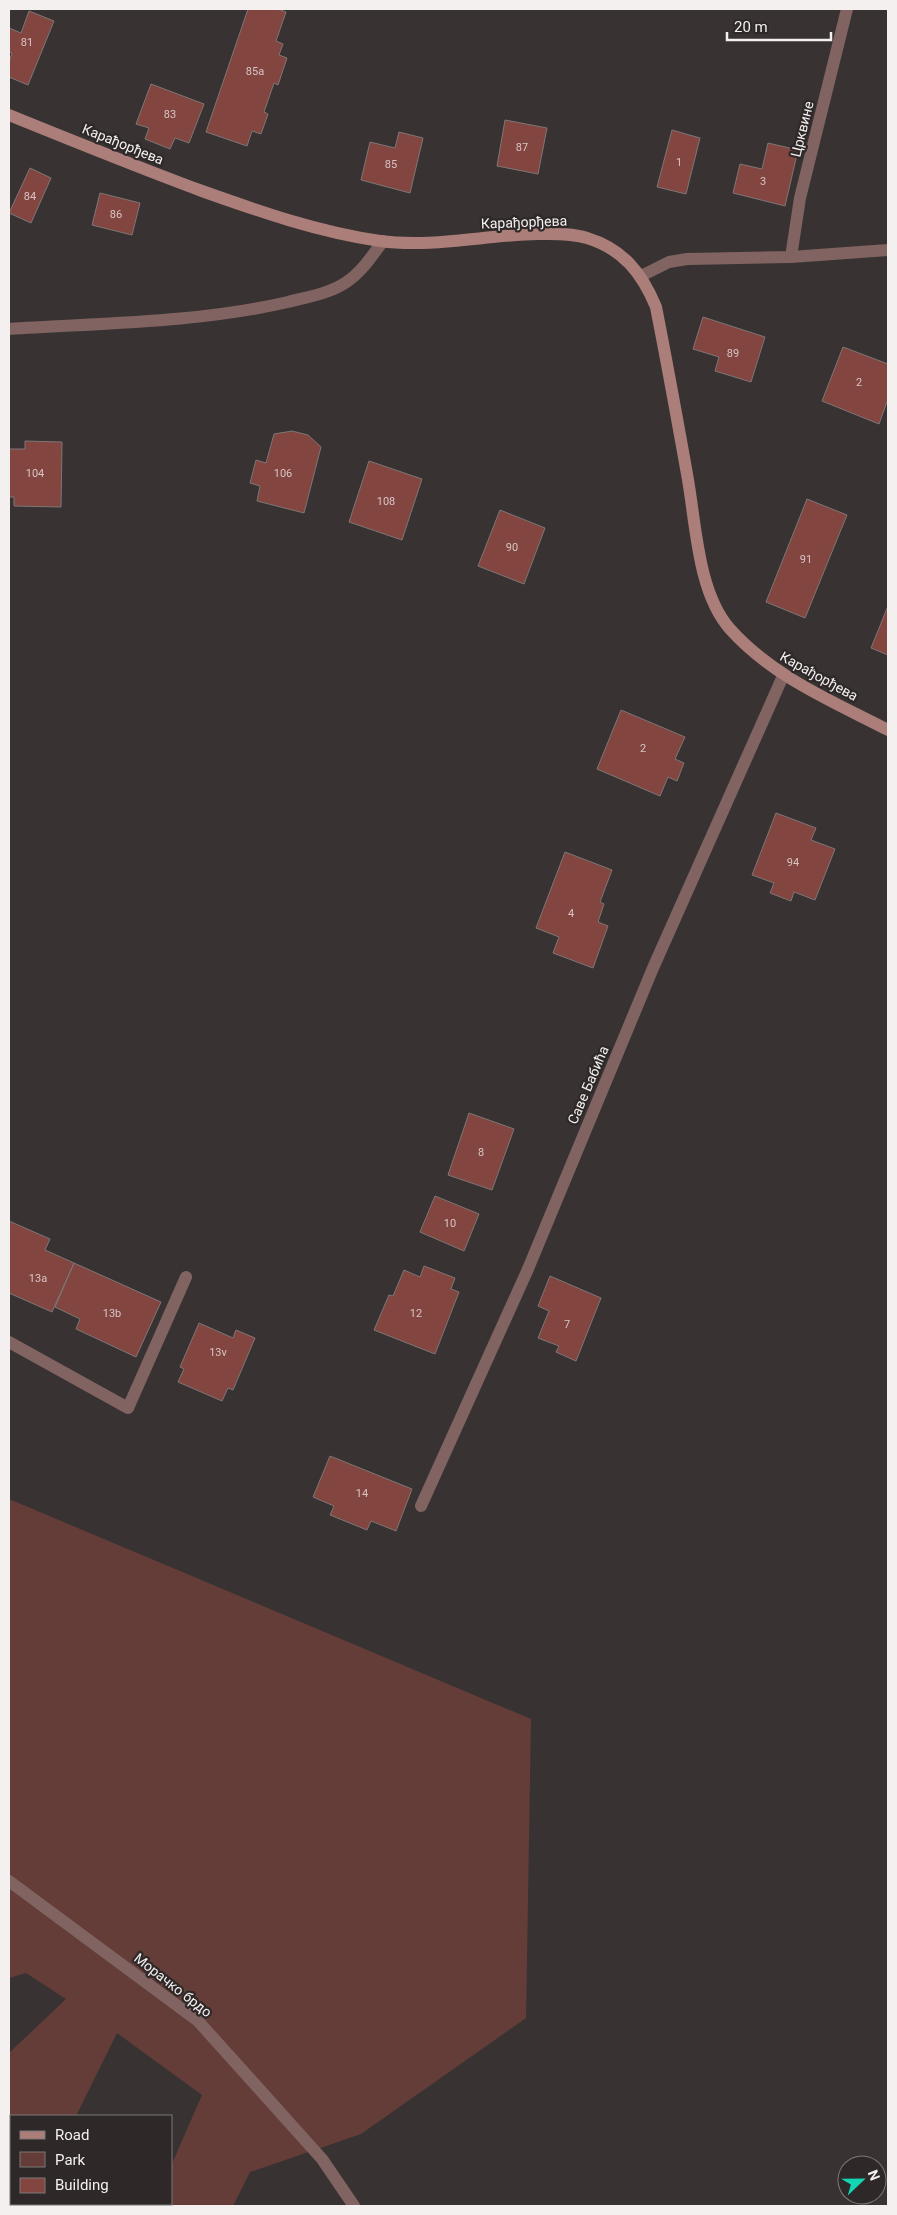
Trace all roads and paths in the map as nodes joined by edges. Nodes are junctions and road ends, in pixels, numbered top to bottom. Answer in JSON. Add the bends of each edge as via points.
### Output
{"nodes":[{"id":1,"x":848,"y":9,"type":"edge"},
{"id":2,"x":9,"y":115,"type":"edge"},
{"id":3,"x":383,"y":241,"type":"junction"},
{"id":4,"x":888,"y":250,"type":"edge"},
{"id":5,"x":791,"y":257,"type":"junction"},
{"id":6,"x":641,"y":276,"type":"junction"},
{"id":7,"x":9,"y":329,"type":"edge"},
{"id":8,"x":783,"y":676,"type":"junction"},
{"id":9,"x":888,"y":730,"type":"edge"},
{"id":10,"x":186,"y":1277,"type":"dead end"},
{"id":11,"x":9,"y":1342,"type":"edge"},
{"id":12,"x":421,"y":1506,"type":"dead end"},
{"id":13,"x":9,"y":1881,"type":"edge"},
{"id":14,"x":354,"y":2206,"type":"edge"}],
"edges":[{"from":1,"to":5,"type":"street","name":"Црквине","via":[[800,198]]},
{"from":2,"to":3,"type":"street","name":"Карађорђева","via":[[270,216],[337,234]]},
{"from":3,"to":6,"type":"street","name":"Карађорђева","via":[[432,242],[524,234],[586,237],[610,247],[629,261]]},
{"from":3,"to":7,"type":"street","via":[[367,263],[346,283],[322,294],[258,309],[158,320]]},
{"from":4,"to":5,"type":"street"},
{"from":5,"to":6,"type":"street","via":[[687,259],[669,262]]},
{"from":6,"to":8,"type":"street","name":"Карађорђева","via":[[656,307],[708,587],[728,628]]},
{"from":8,"to":9,"type":"street","name":"Карађорђева"},
{"from":8,"to":12,"type":"street","name":"Саве Бабића","via":[[649,977],[528,1269]]},
{"from":10,"to":11,"type":"street","via":[[128,1408]]},
{"from":13,"to":14,"type":"street","name":"Морачко брдо","via":[[198,2021],[322,2159]]}]}
